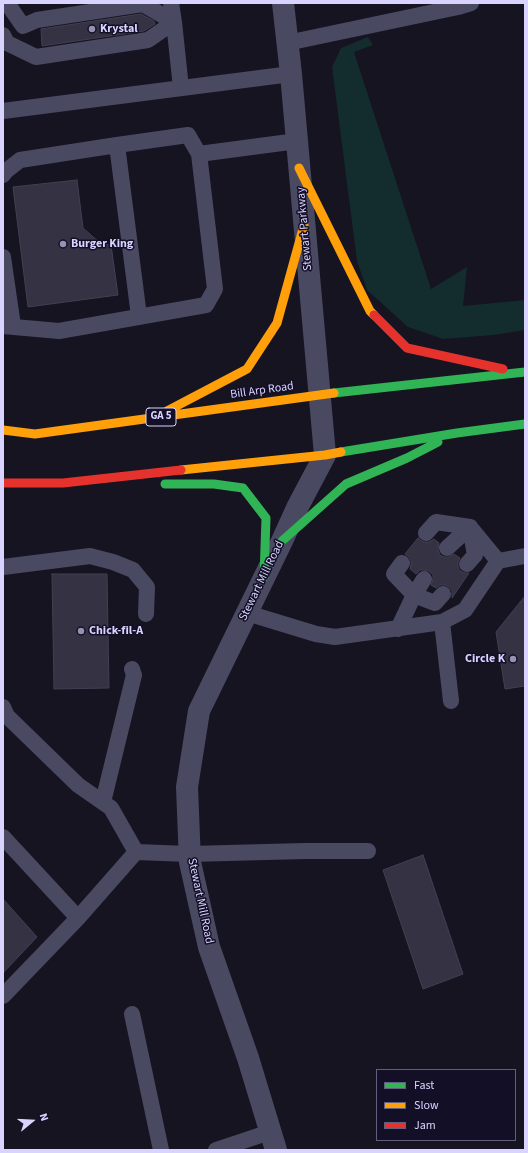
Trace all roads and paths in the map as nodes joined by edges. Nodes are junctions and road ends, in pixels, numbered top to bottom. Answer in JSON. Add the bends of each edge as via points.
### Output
{"nodes":[{"id":1,"x":7,"y":3,"type":"edge"},
{"id":2,"x":171,"y":3,"type":"edge"},
{"id":3,"x":282,"y":3,"type":"edge"},
{"id":4,"x":471,"y":3,"type":"edge"},
{"id":5,"x":174,"y":22,"type":"junction"},
{"id":6,"x":3,"y":35,"type":"edge"},
{"id":7,"x":287,"y":43,"type":"junction"},
{"id":8,"x":291,"y":74,"type":"junction"},
{"id":9,"x":181,"y":88,"type":"junction"},
{"id":10,"x":3,"y":111,"type":"edge"},
{"id":11,"x":297,"y":141,"type":"junction"},
{"id":12,"x":117,"y":145,"type":"junction"},
{"id":13,"x":199,"y":154,"type":"junction"},
{"id":14,"x":299,"y":168,"type":"junction"},
{"id":15,"x":3,"y":175,"type":"edge"},
{"id":16,"x":304,"y":225,"type":"junction"},
{"id":17,"x":3,"y":257,"type":"edge"},
{"id":18,"x":139,"y":316,"type":"junction"},
{"id":19,"x":8,"y":326,"type":"edge"},
{"id":20,"x":523,"y":372,"type":"edge"},
{"id":21,"x":319,"y":394,"type":"junction"},
{"id":22,"x":154,"y":418,"type":"junction"},
{"id":23,"x":525,"y":424,"type":"edge"},
{"id":24,"x":3,"y":430,"type":"edge"},
{"id":25,"x":457,"y":433,"type":"junction"},
{"id":26,"x":324,"y":455,"type":"junction"},
{"id":27,"x":3,"y":483,"type":"edge"},
{"id":28,"x":63,"y":483,"type":"junction"},
{"id":29,"x":135,"y":484,"type":"dead end"},
{"id":30,"x":158,"y":484,"type":"dead end"},
{"id":31,"x":470,"y":527,"type":"junction"},
{"id":32,"x":426,"y":533,"type":"dead end"},
{"id":33,"x":282,"y":541,"type":"junction"},
{"id":34,"x":447,"y":548,"type":"dead end"},
{"id":35,"x":525,"y":556,"type":"edge"},
{"id":36,"x":498,"y":562,"type":"junction"},
{"id":37,"x":402,"y":563,"type":"dead end"},
{"id":38,"x":467,"y":564,"type":"dead end"},
{"id":39,"x":3,"y":567,"type":"edge"},
{"id":40,"x":264,"y":577,"type":"junction"},
{"id":41,"x":424,"y":579,"type":"dead end"},
{"id":42,"x":443,"y":594,"type":"dead end"},
{"id":43,"x":414,"y":595,"type":"junction"},
{"id":44,"x":247,"y":613,"type":"junction"},
{"id":45,"x":146,"y":614,"type":"dead end"},
{"id":46,"x":442,"y":622,"type":"junction"},
{"id":47,"x":398,"y":629,"type":"junction"},
{"id":48,"x":132,"y":669,"type":"dead end"},
{"id":49,"x":451,"y":700,"type":"dead end"},
{"id":50,"x":3,"y":707,"type":"edge"},
{"id":51,"x":103,"y":802,"type":"junction"},
{"id":52,"x":3,"y":837,"type":"edge"},
{"id":53,"x":368,"y":851,"type":"dead end"},
{"id":54,"x":136,"y":852,"type":"junction"},
{"id":55,"x":189,"y":854,"type":"junction"},
{"id":56,"x":78,"y":918,"type":"junction"},
{"id":57,"x":3,"y":996,"type":"edge"},
{"id":58,"x":132,"y":1014,"type":"dead end"},
{"id":59,"x":273,"y":1141,"type":"edge"},
{"id":60,"x":160,"y":1150,"type":"edge"},
{"id":61,"x":216,"y":1150,"type":"edge"}],
"edges":[{"from":1,"to":5,"type":"lane","via":[[23,26],[37,20],[143,4]]},
{"from":2,"to":5,"type":"lane"},
{"from":3,"to":7,"type":"street","name":"Stewart Parkway"},
{"from":4,"to":7,"type":"lane"},
{"from":5,"to":6,"type":"lane","via":[[148,40],[36,56],[7,43]]},
{"from":5,"to":9,"type":"lane"},
{"from":7,"to":8,"type":"street","name":"Stewart Parkway"},
{"from":8,"to":9,"type":"lane"},
{"from":8,"to":11,"type":"street","name":"Stewart Parkway"},
{"from":9,"to":10,"type":"lane"},
{"from":11,"to":13,"type":"lane"},
{"from":11,"to":14,"type":"street","name":"Stewart Parkway"},
{"from":12,"to":13,"type":"lane","via":[[188,135]]},
{"from":12,"to":15,"type":"lane","via":[[20,160]]},
{"from":12,"to":18,"type":"lane"},
{"from":13,"to":18,"type":"lane","via":[[215,289],[206,304]]},
{"from":14,"to":16,"type":"street","name":"Stewart Parkway"},
{"from":14,"to":20,"type":"main road","via":[[370,311],[407,348]]},
{"from":16,"to":21,"type":"street","name":"Stewart Parkway"},
{"from":16,"to":22,"type":"main road","via":[[277,323],[247,369]]},
{"from":17,"to":19,"type":"lane"},
{"from":18,"to":19,"type":"lane","via":[[59,330]]},
{"from":20,"to":21,"type":"main road","name":"Bill Arp Road","number":"GA 5"},
{"from":21,"to":22,"type":"main road","name":"Bill Arp Road","number":"GA 5"},
{"from":21,"to":26,"type":"street","name":"Stewart Parkway"},
{"from":22,"to":24,"type":"main road","name":"Bill Arp Road","number":"GA 5","via":[[35,434]]},
{"from":23,"to":25,"type":"main road"},
{"from":25,"to":26,"type":"main road"},
{"from":25,"to":33,"type":"main road","via":[[346,484]]},
{"from":26,"to":28,"type":"main road"},
{"from":26,"to":33,"type":"street","name":"Stewart Mill Road"},
{"from":27,"to":28,"type":"main road"},
{"from":28,"to":29,"type":"main road"},
{"from":30,"to":40,"type":"main road","via":[[214,484],[243,488],[266,518]]},
{"from":31,"to":32,"type":"lane","via":[[436,522]]},
{"from":31,"to":34,"type":"lane"},
{"from":31,"to":36,"type":"lane"},
{"from":31,"to":38,"type":"lane","via":[[475,555]]},
{"from":33,"to":40,"type":"street","name":"Stewart Mill Road"},
{"from":35,"to":36,"type":"lane"},
{"from":36,"to":46,"type":"lane","via":[[465,610]]},
{"from":37,"to":43,"type":"lane","via":[[394,574]]},
{"from":39,"to":45,"type":"lane","via":[[90,556],[112,562],[133,570],[147,587]]},
{"from":40,"to":44,"type":"street","name":"Stewart Mill Road"},
{"from":41,"to":43,"type":"lane"},
{"from":42,"to":43,"type":"lane","via":[[435,603]]},
{"from":43,"to":47,"type":"lane"},
{"from":44,"to":47,"type":"lane","via":[[316,634],[335,637]]},
{"from":44,"to":55,"type":"street","name":"Stewart Mill Road","via":[[199,711],[187,787]]},
{"from":46,"to":47,"type":"lane"},
{"from":46,"to":49,"type":"lane"},
{"from":48,"to":51,"type":"lane","via":[[134,675]]},
{"from":50,"to":51,"type":"lane","via":[[7,716],[78,785]]},
{"from":51,"to":54,"type":"lane","via":[[111,808]]},
{"from":52,"to":56,"type":"lane"},
{"from":53,"to":55,"type":"lane"},
{"from":54,"to":55,"type":"lane"},
{"from":54,"to":56,"type":"lane"},
{"from":55,"to":59,"type":"street","name":"Stewart Mill Road","via":[[209,947],[248,1058]]},
{"from":56,"to":57,"type":"lane"},
{"from":58,"to":60,"type":"lane"},
{"from":59,"to":61,"type":"lane"}]}
